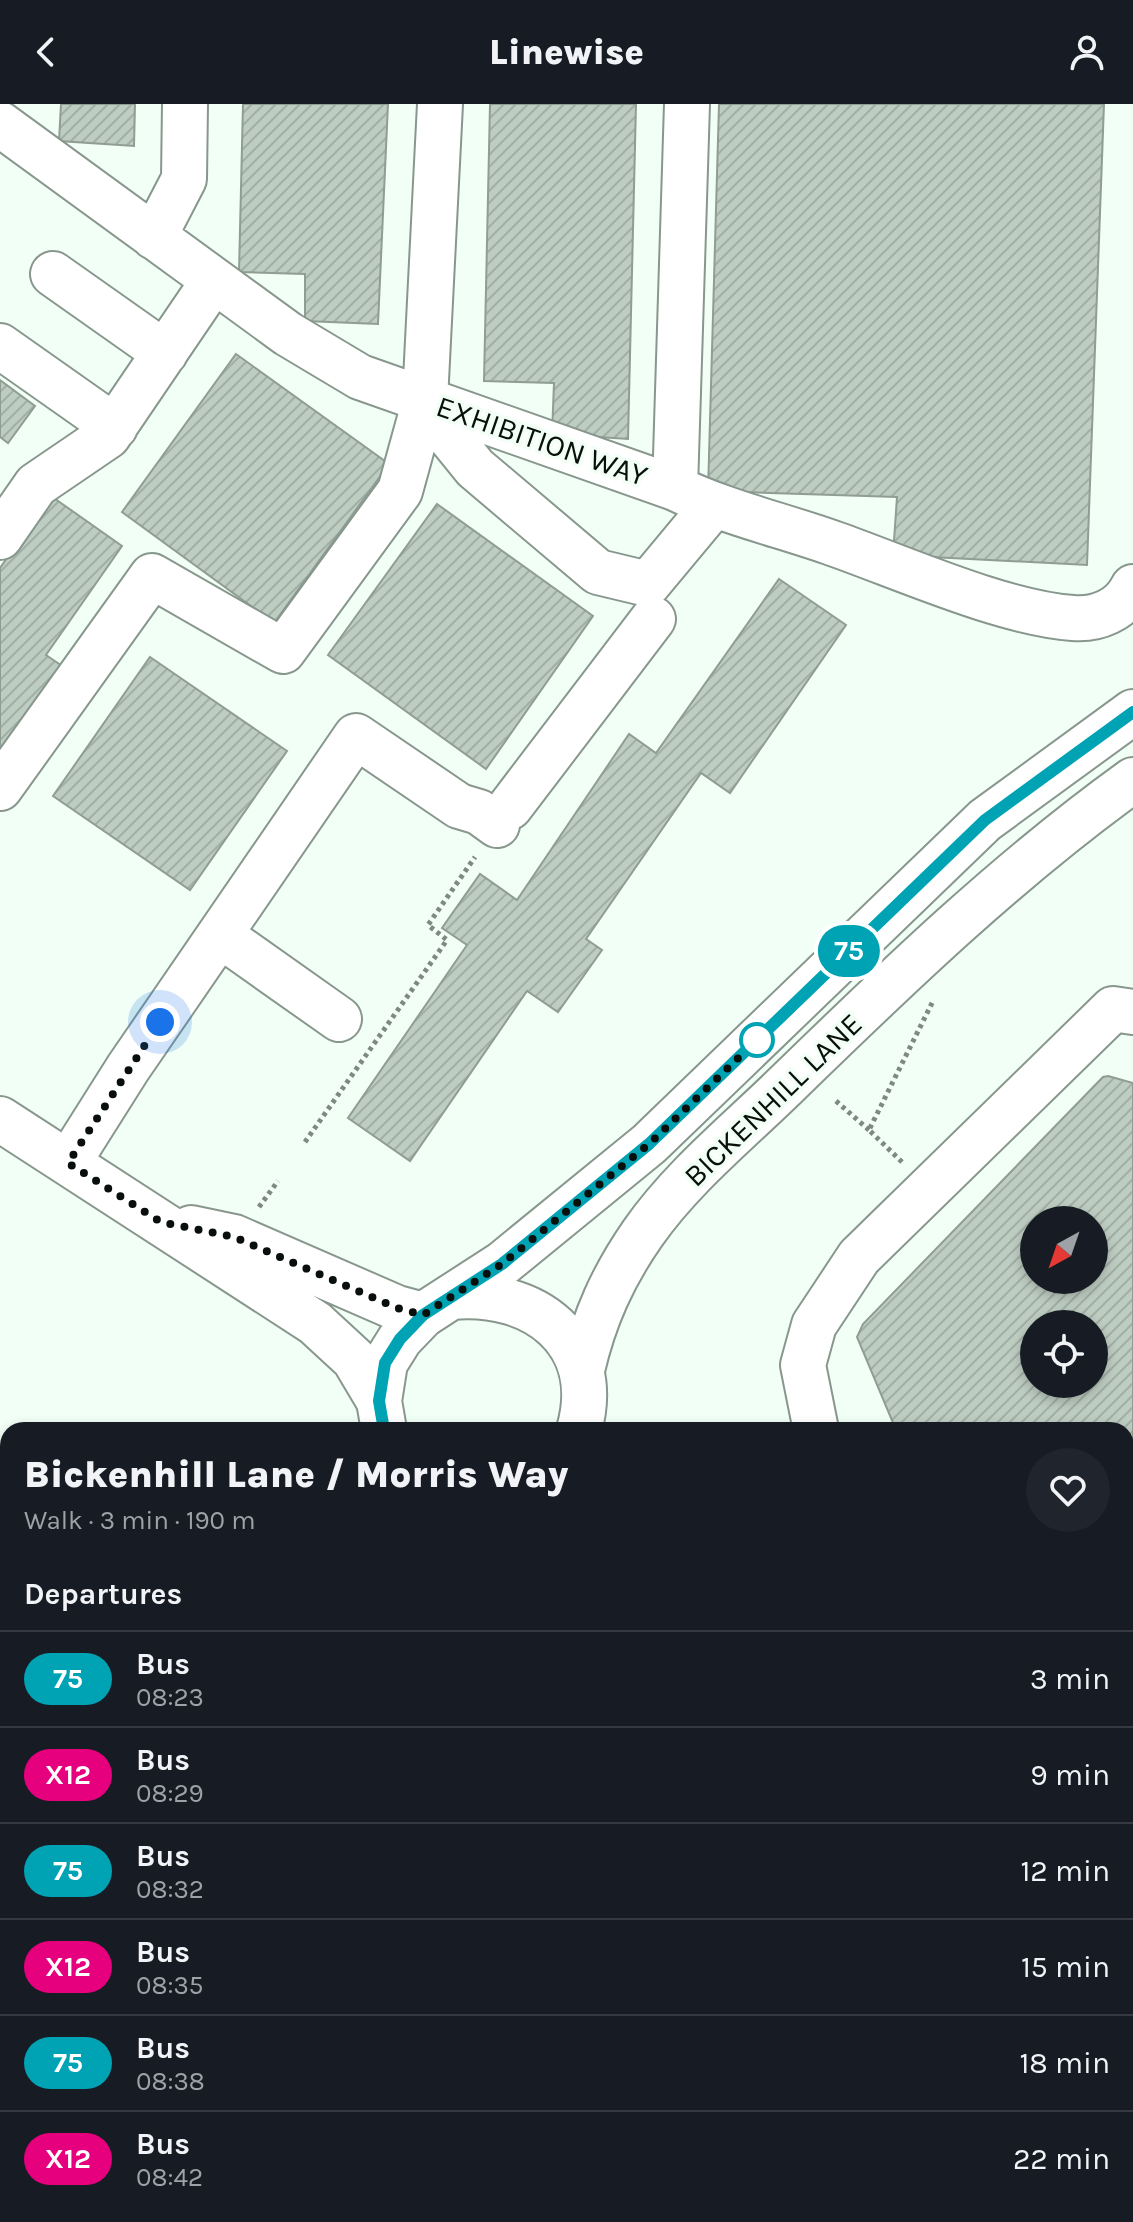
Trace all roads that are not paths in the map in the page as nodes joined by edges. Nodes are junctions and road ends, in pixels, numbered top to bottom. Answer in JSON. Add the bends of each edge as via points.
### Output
{"nodes":[{"id":1,"x":185,"y":104,"type":"edge"},
{"id":2,"x":440,"y":104,"type":"edge"},
{"id":3,"x":687,"y":104,"type":"edge"},
{"id":4,"x":6,"y":145,"type":"edge"},
{"id":5,"x":154,"y":237,"type":"junction"},
{"id":6,"x":53,"y":274,"type":"dead end"},
{"id":7,"x":214,"y":280,"type":"junction"},
{"id":8,"x":0,"y":346,"type":"edge"},
{"id":9,"x":165,"y":353,"type":"junction"},
{"id":10,"x":425,"y":400,"type":"junction"},
{"id":11,"x":115,"y":427,"type":"junction"},
{"id":12,"x":694,"y":497,"type":"junction"},
{"id":13,"x":0,"y":537,"type":"edge"},
{"id":14,"x":1133,"y":587,"type":"edge"},
{"id":15,"x":653,"y":619,"type":"dead end"},
{"id":16,"x":1133,"y":712,"type":"edge"},
{"id":17,"x":1133,"y":780,"type":"edge"},
{"id":18,"x":0,"y":788,"type":"edge"},
{"id":19,"x":220,"y":935,"type":"junction"},
{"id":20,"x":1133,"y":1012,"type":"edge"},
{"id":21,"x":339,"y":1019,"type":"dead end"},
{"id":22,"x":0,"y":1119,"type":"edge"},
{"id":23,"x":68,"y":1163,"type":"junction"},
{"id":24,"x":161,"y":1222,"type":"junction"},
{"id":25,"x":437,"y":1306,"type":"junction"},
{"id":26,"x":588,"y":1407,"type":"edge"},
{"id":27,"x":382,"y":1415,"type":"edge"},
{"id":28,"x":814,"y":1422,"type":"edge"}],
"edges":[{"from":1,"to":5,"type":"main road","via":[[184,179]]},
{"from":2,"to":10,"type":"main road"},
{"from":3,"to":12,"type":"main road"},
{"from":4,"to":5,"type":"main road","name":"EXHIBITION WAY"},
{"from":5,"to":7,"type":"main road","name":"EXHIBITION WAY"},
{"from":6,"to":9,"type":"main road"},
{"from":7,"to":9,"type":"main road"},
{"from":7,"to":10,"type":"main road","name":"EXHIBITION WAY","via":[[288,334],[360,377]]},
{"from":8,"to":11,"type":"main road"},
{"from":9,"to":11,"type":"main road"},
{"from":10,"to":12,"type":"main road","name":"EXHIBITION WAY"},
{"from":10,"to":12,"type":"main road","via":[[475,468],[598,572],[648,584]]},
{"from":10,"to":18,"type":"main road","via":[[400,491],[283,651],[152,576]]},
{"from":11,"to":13,"type":"main road","via":[[36,485]]},
{"from":12,"to":14,"type":"main road","name":"EXHIBITION WAY","via":[[1012,606],[1074,619],[1111,613]]},
{"from":15,"to":19,"type":"main road","via":[[489,813],[356,736]]},
{"from":16,"to":25,"type":"main road","name":"BICKENHILL LANE","via":[[985,820],[649,1144],[502,1264]]},
{"from":17,"to":26,"type":"main road","name":"BICKENHILL LANE","via":[[1004,879],[700,1168],[645,1230],[608,1288],[591,1327]]},
{"from":19,"to":21,"type":"main road"},
{"from":19,"to":23,"type":"main road"},
{"from":20,"to":28,"type":"main road","via":[[1113,1009],[859,1257],[814,1325],[803,1365]]},
{"from":22,"to":23,"type":"main road"},
{"from":23,"to":24,"type":"main road"},
{"from":24,"to":25,"type":"main road","via":[[234,1237],[397,1308]]},
{"from":24,"to":27,"type":"main road","via":[[315,1323],[354,1359]]},
{"from":25,"to":26,"type":"main road","via":[[500,1297],[522,1303],[561,1331]]},
{"from":25,"to":27,"type":"main road","name":"BICKENHILL LANE","via":[[400,1339],[385,1363]]}]}
